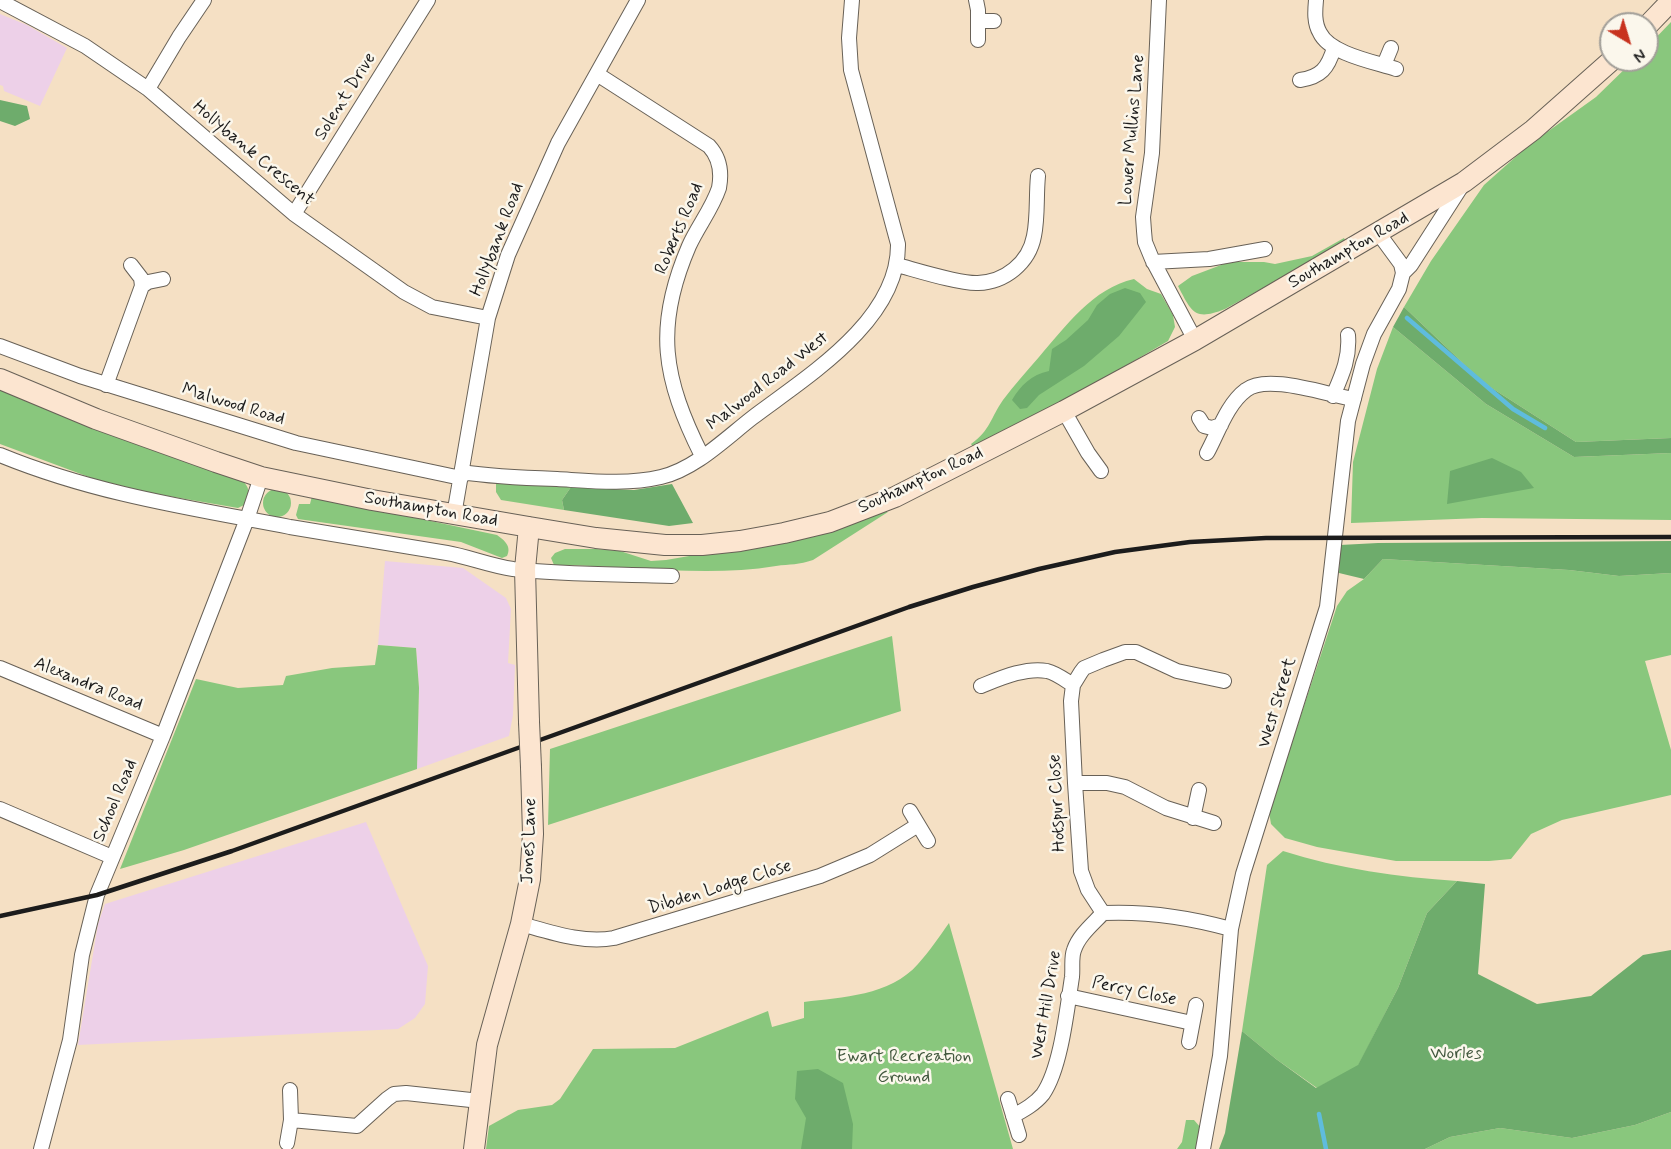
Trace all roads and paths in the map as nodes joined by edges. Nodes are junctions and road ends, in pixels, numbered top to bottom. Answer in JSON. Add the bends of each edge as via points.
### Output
{"nodes":[{"id":1,"x":204,"y":0,"type":"edge"},
{"id":2,"x":428,"y":0,"type":"edge"},
{"id":3,"x":638,"y":0,"type":"edge"},
{"id":4,"x":852,"y":0,"type":"edge"},
{"id":5,"x":976,"y":0,"type":"edge"},
{"id":6,"x":1159,"y":0,"type":"edge"},
{"id":7,"x":1316,"y":0,"type":"edge"},
{"id":8,"x":0,"y":1,"type":"edge"},
{"id":9,"x":1671,"y":1,"type":"edge"},
{"id":10,"x":1659,"y":14,"type":"edge"},
{"id":11,"x":978,"y":21,"type":"junction"},
{"id":12,"x":994,"y":21,"type":"dead end"},
{"id":13,"x":978,"y":40,"type":"dead end"},
{"id":14,"x":1334,"y":48,"type":"junction"},
{"id":15,"x":1391,"y":48,"type":"dead end"},
{"id":16,"x":1599,"y":72,"type":"edge"},
{"id":17,"x":597,"y":74,"type":"junction"},
{"id":18,"x":1300,"y":80,"type":"dead end"},
{"id":19,"x":148,"y":89,"type":"junction"},
{"id":20,"x":1038,"y":176,"type":"dead end"},
{"id":21,"x":1464,"y":182,"type":"junction"},
{"id":22,"x":294,"y":214,"type":"junction"},
{"id":23,"x":1379,"y":234,"type":"junction"},
{"id":24,"x":1265,"y":249,"type":"dead end"},
{"id":25,"x":1153,"y":262,"type":"junction"},
{"id":26,"x":131,"y":265,"type":"dead end"},
{"id":27,"x":897,"y":265,"type":"junction"},
{"id":28,"x":1403,"y":273,"type":"junction"},
{"id":29,"x":163,"y":279,"type":"dead end"},
{"id":30,"x":142,"y":286,"type":"junction"},
{"id":31,"x":488,"y":318,"type":"junction"},
{"id":32,"x":1348,"y":335,"type":"dead end"},
{"id":33,"x":1195,"y":340,"type":"junction"},
{"id":34,"x":0,"y":346,"type":"edge"},
{"id":35,"x":0,"y":379,"type":"edge"},
{"id":36,"x":106,"y":385,"type":"junction"},
{"id":37,"x":1333,"y":396,"type":"junction"},
{"id":38,"x":1354,"y":399,"type":"junction"},
{"id":39,"x":1064,"y":411,"type":"junction"},
{"id":40,"x":1199,"y":418,"type":"dead end"},
{"id":41,"x":1221,"y":425,"type":"junction"},
{"id":42,"x":1207,"y":453,"type":"dead end"},
{"id":43,"x":0,"y":455,"type":"edge"},
{"id":44,"x":702,"y":456,"type":"junction"},
{"id":45,"x":1101,"y":471,"type":"dead end"},
{"id":46,"x":461,"y":475,"type":"junction"},
{"id":47,"x":261,"y":477,"type":"junction"},
{"id":48,"x":454,"y":515,"type":"junction"},
{"id":49,"x":247,"y":519,"type":"junction"},
{"id":50,"x":530,"y":528,"type":"junction"},
{"id":51,"x":525,"y":569,"type":"junction"},
{"id":52,"x":672,"y":576,"type":"dead end"},
{"id":53,"x":0,"y":668,"type":"edge"},
{"id":54,"x":1224,"y":681,"type":"dead end"},
{"id":55,"x":1073,"y":685,"type":"junction"},
{"id":56,"x":981,"y":686,"type":"dead end"},
{"id":57,"x":163,"y":736,"type":"junction"},
{"id":58,"x":1075,"y":783,"type":"junction"},
{"id":59,"x":1199,"y":790,"type":"dead end"},
{"id":60,"x":0,"y":808,"type":"edge"},
{"id":61,"x":910,"y":811,"type":"dead end"},
{"id":62,"x":1193,"y":818,"type":"junction"},
{"id":63,"x":1214,"y":822,"type":"dead end"},
{"id":64,"x":918,"y":825,"type":"junction"},
{"id":65,"x":928,"y":841,"type":"dead end"},
{"id":66,"x":112,"y":857,"type":"junction"},
{"id":67,"x":1103,"y":914,"type":"junction"},
{"id":68,"x":521,"y":924,"type":"junction"},
{"id":69,"x":1231,"y":929,"type":"junction"},
{"id":70,"x":1068,"y":996,"type":"junction"},
{"id":71,"x":1196,"y":1005,"type":"dead end"},
{"id":72,"x":1192,"y":1023,"type":"junction"},
{"id":73,"x":1189,"y":1042,"type":"dead end"},
{"id":74,"x":290,"y":1090,"type":"dead end"},
{"id":75,"x":1008,"y":1099,"type":"dead end"},
{"id":76,"x":480,"y":1101,"type":"junction"},
{"id":77,"x":1013,"y":1116,"type":"junction"},
{"id":78,"x":291,"y":1120,"type":"junction"},
{"id":79,"x":1019,"y":1135,"type":"dead end"},
{"id":80,"x":287,"y":1143,"type":"dead end"},
{"id":81,"x":41,"y":1149,"type":"edge"},
{"id":82,"x":474,"y":1149,"type":"edge"},
{"id":83,"x":1203,"y":1149,"type":"edge"}],
"edges":[{"from":1,"to":19,"type":"street"},
{"from":2,"to":22,"type":"street","name":"Solent Drive"},
{"from":3,"to":17,"type":"street","name":"Hollybank Road"},
{"from":4,"to":27,"type":"street","name":"Malwood Road West","via":[[851,70],[898,244]]},
{"from":5,"to":11,"type":"street"},
{"from":6,"to":25,"type":"street","name":"Lower Mullins Lane","via":[[1152,153],[1143,217],[1145,242]]},
{"from":7,"to":14,"type":"street","via":[[1319,32]]},
{"from":8,"to":19,"type":"street","name":"Hollybank Crescent","via":[[85,46]]},
{"from":9,"to":10,"type":"street"},
{"from":11,"to":12,"type":"street"},
{"from":11,"to":13,"type":"street"},
{"from":14,"to":15,"type":"street","via":[[1390,67]]},
{"from":14,"to":18,"type":"street","via":[[1322,73]]},
{"from":16,"to":21,"type":"street","name":"Southampton Road","via":[[1533,130]]},
{"from":17,"to":31,"type":"street","name":"Hollybank Road","via":[[558,142],[525,213]]},
{"from":17,"to":44,"type":"street","name":"Roberts Road","via":[[716,153],[719,188],[680,268],[666,334],[667,358],[680,410]]},
{"from":19,"to":22,"type":"street","name":"Hollybank Crescent"},
{"from":20,"to":27,"type":"street","via":[[1034,236],[1022,263],[1010,273],[977,284]]},
{"from":21,"to":23,"type":"street","name":"Southampton Road"},
{"from":21,"to":28,"type":"street","name":"West Street"},
{"from":22,"to":31,"type":"street","name":"Hollybank Crescent","via":[[417,299],[446,311]]},
{"from":23,"to":28,"type":"street","via":[[1401,264]]},
{"from":23,"to":33,"type":"street","name":"Southampton Road"},
{"from":24,"to":25,"type":"street","via":[[1209,259]]},
{"from":25,"to":33,"type":"street","name":"Lower Mullins Lane"},
{"from":26,"to":30,"type":"street"},
{"from":27,"to":44,"type":"street","name":"Malwood Road West","via":[[880,302],[849,341]]},
{"from":28,"to":38,"type":"street","name":"West Street","via":[[1399,289],[1374,334]]},
{"from":29,"to":30,"type":"street"},
{"from":30,"to":36,"type":"street"},
{"from":31,"to":46,"type":"street","name":"Hollybank Road"},
{"from":32,"to":37,"type":"street","via":[[1345,369]]},
{"from":33,"to":39,"type":"street","name":"Southampton Road"},
{"from":34,"to":36,"type":"street","name":"Malwood Road"},
{"from":35,"to":47,"type":"street","name":"Southampton Road","via":[[96,419]]},
{"from":36,"to":46,"type":"street","name":"Malwood Road","via":[[296,443]]},
{"from":37,"to":38,"type":"street"},
{"from":37,"to":41,"type":"street","via":[[1283,384],[1258,384],[1246,389]]},
{"from":38,"to":69,"type":"street","name":"West Street","via":[[1348,421],[1327,607],[1243,874]]},
{"from":39,"to":45,"type":"street"},
{"from":39,"to":50,"type":"street","name":"Southampton Road","via":[[896,497],[784,533],[711,544],[665,545]]},
{"from":40,"to":41,"type":"street","via":[[1204,426]]},
{"from":41,"to":42,"type":"street"},
{"from":43,"to":49,"type":"street","via":[[115,494]]},
{"from":44,"to":46,"type":"street","name":"Malwood Road West","via":[[669,475],[641,480]]},
{"from":46,"to":48,"type":"street","name":"Hollybank Road"},
{"from":47,"to":48,"type":"street","name":"Southampton Road"},
{"from":47,"to":49,"type":"street","name":"School Road"},
{"from":48,"to":50,"type":"street","name":"Southampton Road"},
{"from":49,"to":51,"type":"street"},
{"from":49,"to":57,"type":"street","name":"School Road"},
{"from":50,"to":51,"type":"street","name":"Jones Lane"},
{"from":51,"to":52,"type":"street"},
{"from":51,"to":68,"type":"street","name":"Jones Lane","bridge":true,"via":[[533,834]]},
{"from":53,"to":57,"type":"street","name":"Alexandra Road"},
{"from":54,"to":55,"type":"street","via":[[1177,671],[1136,652],[1125,652],[1084,668]]},
{"from":55,"to":56,"type":"street","via":[[1041,671]]},
{"from":55,"to":58,"type":"street","name":"Hotspur Close"},
{"from":57,"to":66,"type":"street","name":"School Road"},
{"from":58,"to":62,"type":"street","via":[[1125,787]]},
{"from":58,"to":67,"type":"street","name":"Hotspur Close","via":[[1081,871]]},
{"from":59,"to":62,"type":"street"},
{"from":60,"to":66,"type":"street"},
{"from":61,"to":64,"type":"street"},
{"from":62,"to":63,"type":"street"},
{"from":64,"to":65,"type":"street"},
{"from":64,"to":68,"type":"street","name":"Dibden Lodge Close","via":[[844,867],[624,936],[597,939]]},
{"from":66,"to":81,"type":"street","name":"School Road","via":[[90,919],[70,1040]]},
{"from":67,"to":69,"type":"street","via":[[1171,915]]},
{"from":67,"to":70,"type":"street","name":"West Hill Drive","via":[[1074,951]]},
{"from":68,"to":76,"type":"street","name":"Jones Lane","via":[[487,1045]]},
{"from":69,"to":83,"type":"street","name":"West Street","via":[[1220,1056]]},
{"from":70,"to":72,"type":"street","name":"Percy Close"},
{"from":70,"to":77,"type":"street","name":"West Hill Drive","via":[[1052,1077],[1041,1096]]},
{"from":71,"to":72,"type":"street","name":"Percy Close"},
{"from":72,"to":73,"type":"street","name":"Percy Close"},
{"from":74,"to":78,"type":"street"},
{"from":75,"to":77,"type":"street"},
{"from":76,"to":78,"type":"street","via":[[394,1094],[357,1126]]},
{"from":76,"to":82,"type":"street","name":"Jones Lane"},
{"from":77,"to":79,"type":"street"},
{"from":78,"to":80,"type":"street"}]}
